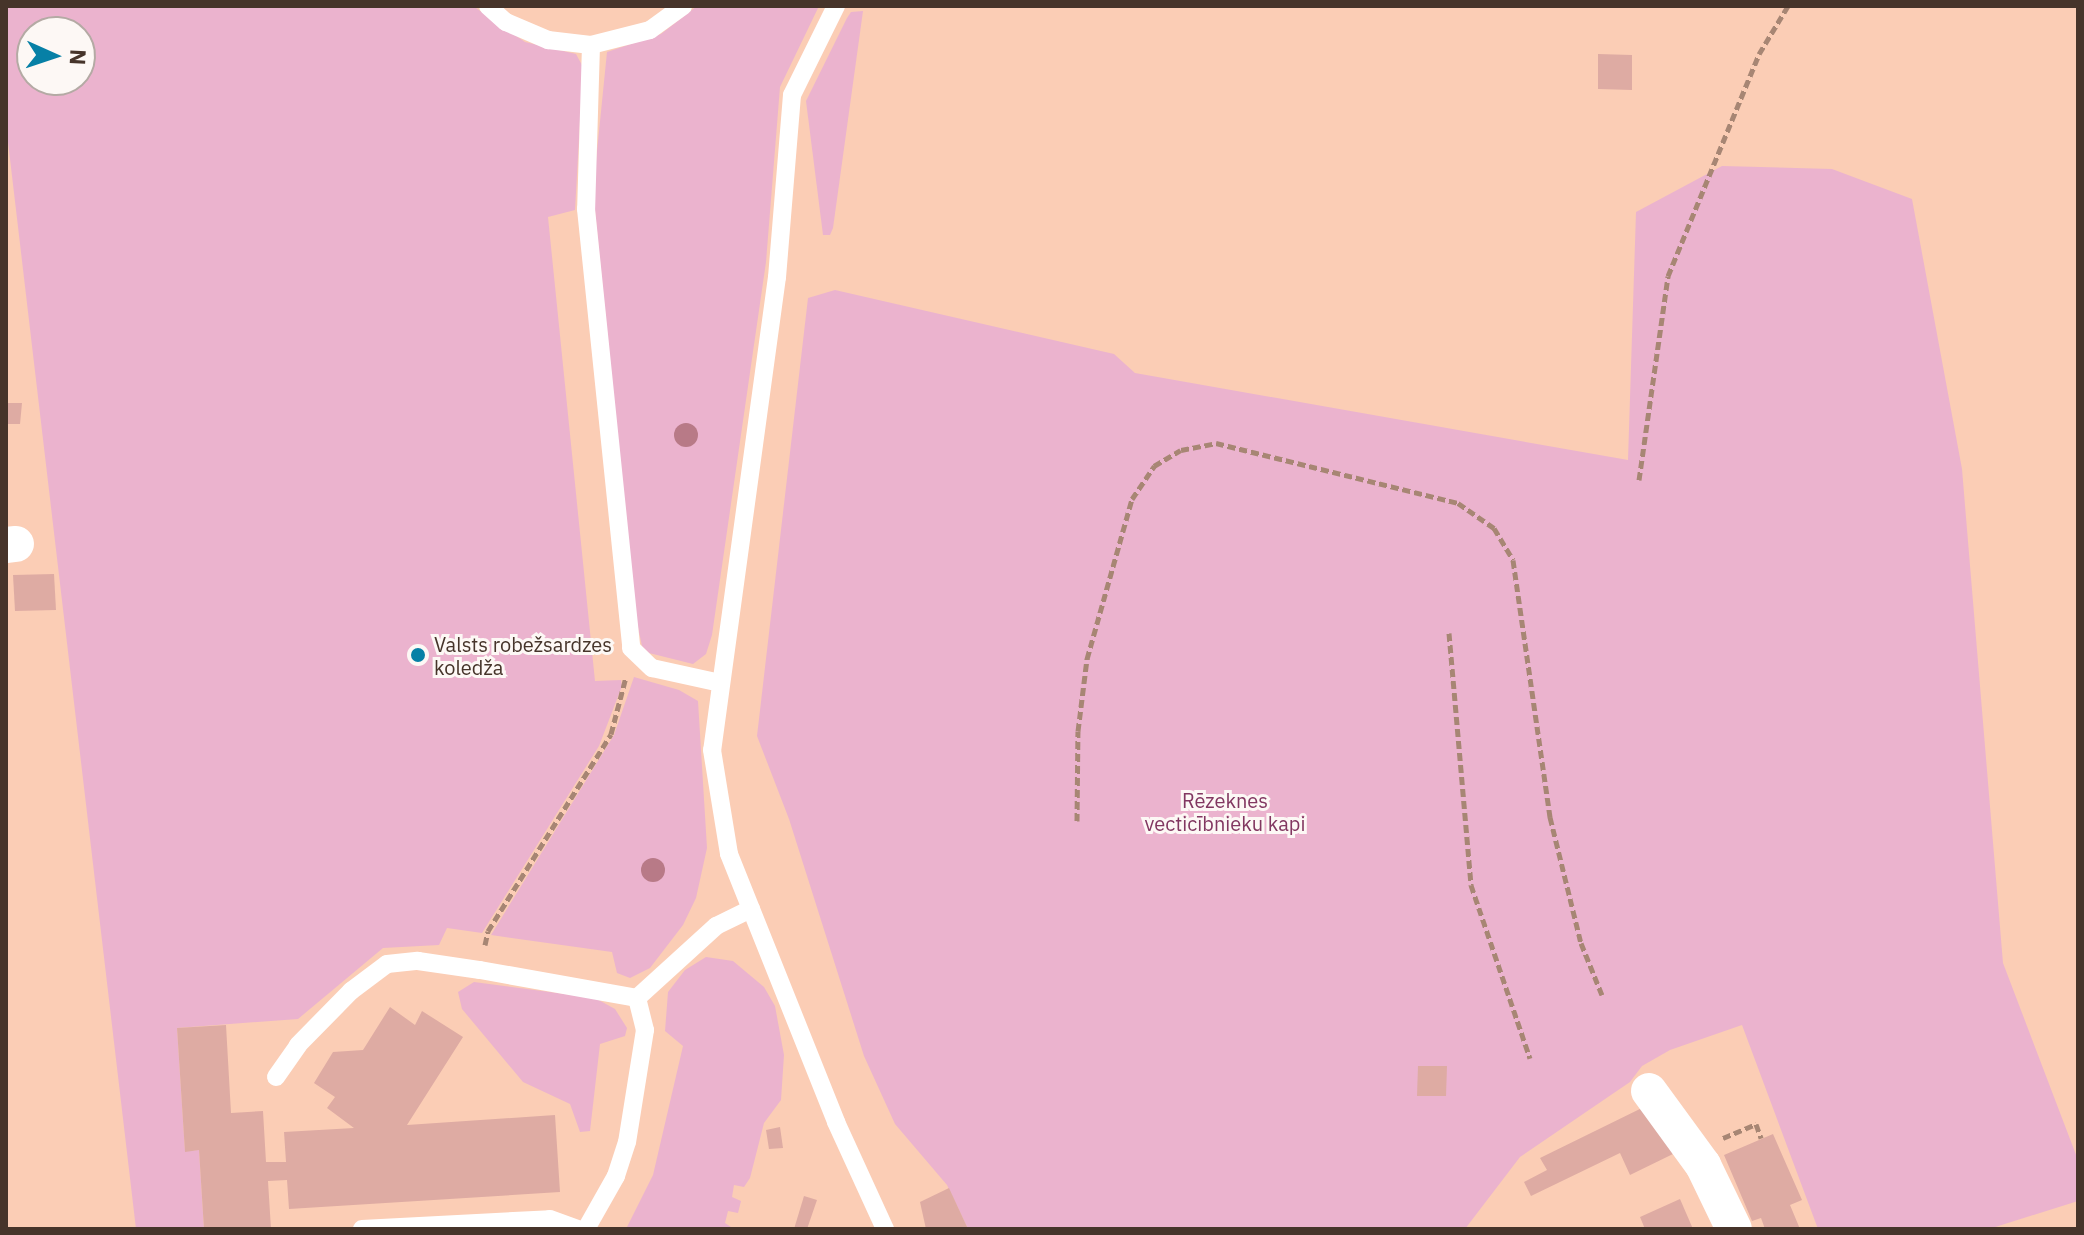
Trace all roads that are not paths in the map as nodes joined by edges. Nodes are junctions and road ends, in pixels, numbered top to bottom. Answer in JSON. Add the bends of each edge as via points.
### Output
{"nodes":[{"id":1,"x":488,"y":6,"type":"edge"},
{"id":2,"x":683,"y":6,"type":"edge"},
{"id":3,"x":836,"y":6,"type":"edge"},
{"id":4,"x":591,"y":45,"type":"junction"},
{"id":5,"x":720,"y":683,"type":"junction"},
{"id":6,"x":751,"y":909,"type":"junction"},
{"id":7,"x":637,"y":998,"type":"junction"},
{"id":8,"x":276,"y":1077,"type":"dead end"},
{"id":9,"x":1649,"y":1091,"type":"dead end"},
{"id":10,"x":362,"y":1229,"type":"edge"},
{"id":11,"x":578,"y":1229,"type":"edge"},
{"id":12,"x":586,"y":1229,"type":"edge"},
{"id":13,"x":885,"y":1229,"type":"edge"},
{"id":14,"x":1734,"y":1229,"type":"edge"}],
"edges":[{"from":1,"to":4,"type":"lane","via":[[506,22],[548,40]]},
{"from":2,"to":4,"type":"lane","via":[[650,30]]},
{"from":3,"to":5,"type":"lane","via":[[792,95],[777,277]]},
{"from":4,"to":5,"type":"lane","via":[[586,209],[635,657],[666,673]]},
{"from":5,"to":6,"type":"lane","via":[[712,750],[717,803],[729,854]]},
{"from":6,"to":7,"type":"lane","via":[[716,926]]},
{"from":6,"to":13,"type":"lane"},
{"from":7,"to":8,"type":"lane","via":[[418,961],[387,964],[351,991],[298,1045]]},
{"from":7,"to":12,"type":"lane","via":[[645,1030],[627,1142],[616,1176]]},
{"from":9,"to":14,"type":"street","via":[[1703,1165]]},
{"from":10,"to":11,"type":"lane","via":[[550,1219]]}]}
